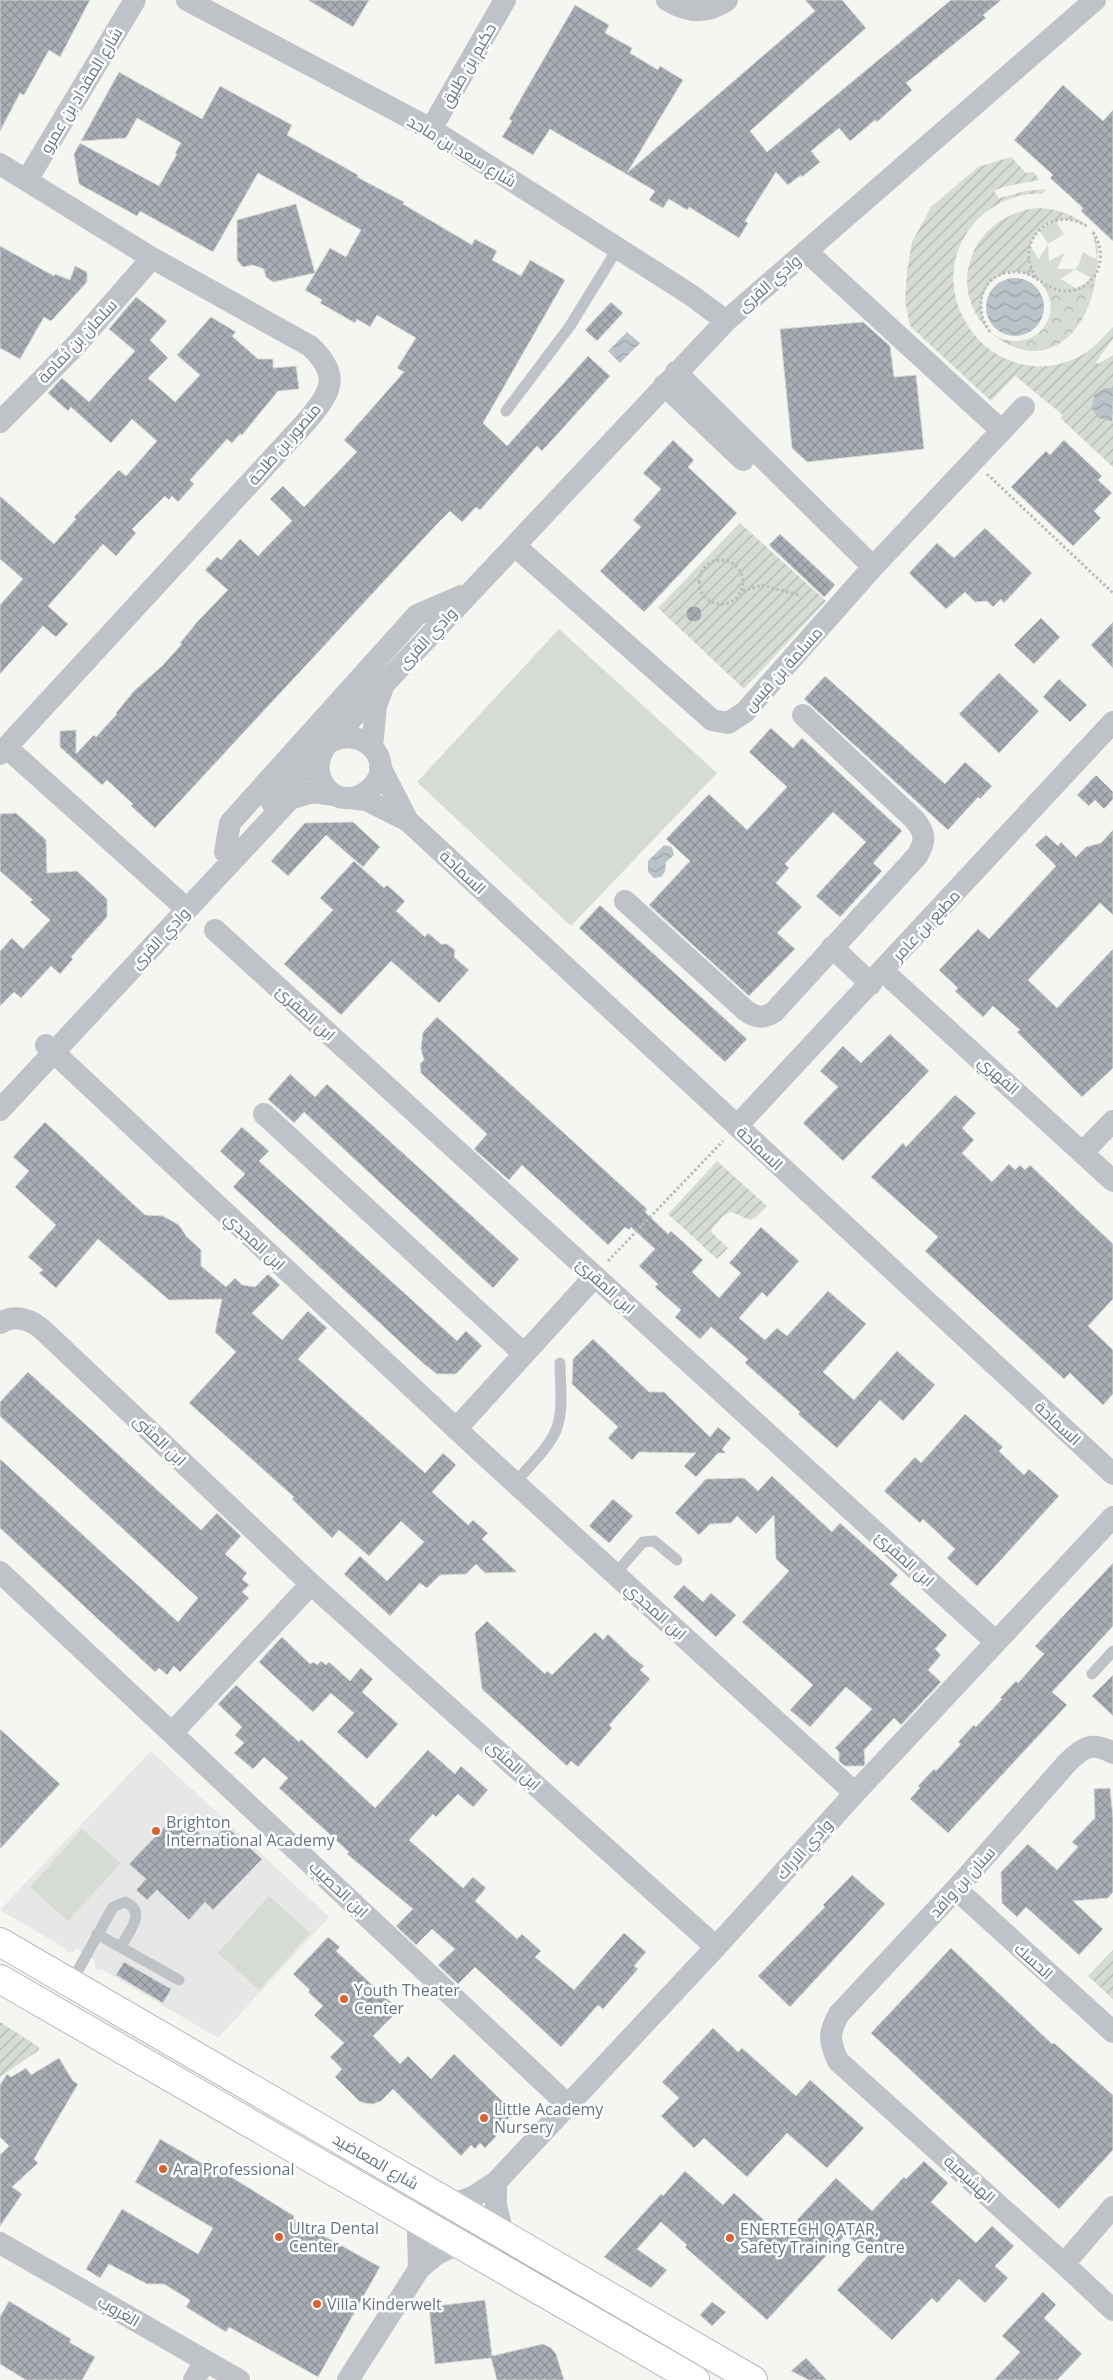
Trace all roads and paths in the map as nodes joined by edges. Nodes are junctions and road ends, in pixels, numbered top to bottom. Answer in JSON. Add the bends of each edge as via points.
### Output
{"nodes":[{"id":1,"x":135,"y":0,"type":"edge"},
{"id":2,"x":187,"y":0,"type":"edge"},
{"id":3,"x":505,"y":0,"type":"edge"},
{"id":4,"x":667,"y":0,"type":"edge"},
{"id":5,"x":727,"y":0,"type":"edge"},
{"id":6,"x":1095,"y":0,"type":"edge"},
{"id":7,"x":431,"y":129,"type":"junction"},
{"id":8,"x":0,"y":164,"type":"edge"},
{"id":9,"x":27,"y":180,"type":"junction"},
{"id":10,"x":1088,"y":227,"type":"dead end"},
{"id":11,"x":1092,"y":231,"type":"dead end"},
{"id":12,"x":618,"y":248,"type":"junction"},
{"id":13,"x":806,"y":251,"type":"junction"},
{"id":14,"x":152,"y":258,"type":"junction"},
{"id":15,"x":1040,"y":282,"type":"junction"},
{"id":16,"x":726,"y":321,"type":"junction"},
{"id":17,"x":990,"y":332,"type":"dead end"},
{"id":18,"x":670,"y":379,"type":"junction"},
{"id":19,"x":1024,"y":407,"type":"dead end"},
{"id":20,"x":506,"y":411,"type":"dead end"},
{"id":21,"x":0,"y":422,"type":"edge"},
{"id":22,"x":1002,"y":431,"type":"junction"},
{"id":23,"x":974,"y":462,"type":"junction"},
{"id":24,"x":515,"y":546,"type":"junction"},
{"id":25,"x":869,"y":571,"type":"junction"},
{"id":26,"x":742,"y":592,"type":"junction"},
{"id":27,"x":469,"y":593,"type":"junction"},
{"id":28,"x":1113,"y":593,"type":"edge"},
{"id":29,"x":799,"y":595,"type":"dead end"},
{"id":30,"x":385,"y":684,"type":"junction"},
{"id":31,"x":803,"y":715,"type":"dead end"},
{"id":32,"x":1113,"y":722,"type":"edge"},
{"id":33,"x":326,"y":748,"type":"junction"},
{"id":34,"x":3,"y":751,"type":"edge"},
{"id":35,"x":376,"y":757,"type":"junction"},
{"id":36,"x":342,"y":796,"type":"junction"},
{"id":37,"x":408,"y":821,"type":"junction"},
{"id":38,"x":225,"y":852,"type":"junction"},
{"id":39,"x":625,"y":901,"type":"dead end"},
{"id":40,"x":179,"y":902,"type":"junction"},
{"id":41,"x":215,"y":930,"type":"dead end"},
{"id":42,"x":832,"y":947,"type":"junction"},
{"id":43,"x":877,"y":977,"type":"junction"},
{"id":44,"x":50,"y":1049,"type":"junction"},
{"id":45,"x":0,"y":1095,"type":"edge"},
{"id":46,"x":0,"y":1110,"type":"edge"},
{"id":47,"x":264,"y":1114,"type":"dead end"},
{"id":48,"x":1113,"y":1121,"type":"edge"},
{"id":49,"x":737,"y":1126,"type":"junction"},
{"id":50,"x":1083,"y":1152,"type":"junction"},
{"id":51,"x":1113,"y":1181,"type":"edge"},
{"id":52,"x":595,"y":1276,"type":"junction"},
{"id":53,"x":0,"y":1324,"type":"edge"},
{"id":54,"x":524,"y":1353,"type":"junction"},
{"id":55,"x":560,"y":1363,"type":"dead end"},
{"id":56,"x":456,"y":1429,"type":"junction"},
{"id":57,"x":1113,"y":1474,"type":"edge"},
{"id":58,"x":515,"y":1483,"type":"junction"},
{"id":59,"x":1113,"y":1517,"type":"edge"},
{"id":60,"x":677,"y":1560,"type":"dead end"},
{"id":61,"x":0,"y":1572,"type":"edge"},
{"id":62,"x":615,"y":1574,"type":"junction"},
{"id":63,"x":311,"y":1584,"type":"junction"},
{"id":64,"x":996,"y":1642,"type":"junction"},
{"id":65,"x":1113,"y":1651,"type":"edge"},
{"id":66,"x":1092,"y":1674,"type":"dead end"},
{"id":67,"x":172,"y":1732,"type":"junction"},
{"id":68,"x":1113,"y":1753,"type":"edge"},
{"id":69,"x":855,"y":1793,"type":"junction"},
{"id":70,"x":956,"y":1889,"type":"junction"},
{"id":71,"x":97,"y":1934,"type":"junction"},
{"id":72,"x":0,"y":1942,"type":"edge"},
{"id":73,"x":120,"y":1947,"type":"junction"},
{"id":74,"x":716,"y":1947,"type":"junction"},
{"id":75,"x":0,"y":1979,"type":"edge"},
{"id":76,"x":179,"y":1980,"type":"dead end"},
{"id":77,"x":71,"y":1983,"type":"junction"},
{"id":78,"x":1113,"y":2032,"type":"edge"},
{"id":79,"x":831,"y":2044,"type":"joint"},
{"id":80,"x":568,"y":2104,"type":"junction"},
{"id":81,"x":496,"y":2182,"type":"junction"},
{"id":82,"x":450,"y":2205,"type":"junction"},
{"id":83,"x":1113,"y":2207,"type":"edge"},
{"id":84,"x":412,"y":2216,"type":"junction"},
{"id":85,"x":503,"y":2234,"type":"junction"},
{"id":86,"x":0,"y":2243,"type":"edge"},
{"id":87,"x":464,"y":2246,"type":"junction"},
{"id":88,"x":1064,"y":2264,"type":"junction"},
{"id":89,"x":419,"y":2269,"type":"junction"},
{"id":90,"x":1113,"y":2310,"type":"edge"},
{"id":91,"x":205,"y":2360,"type":"junction"},
{"id":92,"x":194,"y":2380,"type":"edge"},
{"id":93,"x":239,"y":2380,"type":"edge"},
{"id":94,"x":348,"y":2380,"type":"edge"},
{"id":95,"x":695,"y":2380,"type":"edge"},
{"id":96,"x":753,"y":2380,"type":"edge"}],
"edges":[{"from":1,"to":9,"type":"street","name":"شارع المقداد بن عمرو"},
{"from":2,"to":7,"type":"street","name":"شارع سعد بن ماجد"},
{"from":3,"to":7,"type":"street","name":"حكيم بن طليق"},
{"from":4,"to":5,"type":"street","via":[[680,8],[695,11],[711,9]]},
{"from":6,"to":13,"type":"street","name":"وادي القرى"},
{"from":7,"to":12,"type":"street","name":"شارع سعد بن ماجد"},
{"from":8,"to":9,"type":"street","name":"منصور بن طلحة"},
{"from":9,"to":14,"type":"street","name":"منصور بن طلحة"},
{"from":10,"to":15,"type":"path","via":[[1073,220],[1059,219],[1038,231],[1028,254],[1032,272]]},
{"from":11,"to":15,"type":"path","via":[[1101,248],[1101,260],[1098,272],[1090,281],[1068,292]]},
{"from":12,"to":16,"type":"street","name":"شارع سعد بن ماجد"},
{"from":12,"to":20,"type":"lane","via":[[570,326]]},
{"from":13,"to":16,"type":"street","name":"وادي القرى"},
{"from":13,"to":22,"type":"street"},
{"from":14,"to":21,"type":"street","name":"سلمان بن ثمامة","via":[[75,346]]},
{"from":14,"to":34,"type":"street","name":"منصور بن طلحة","via":[[310,346],[327,364],[330,384],[319,407],[306,422]]},
{"from":15,"to":17,"type":"path","via":[[1018,272],[1006,273],[991,281],[981,296],[980,308],[982,320]]},
{"from":16,"to":18,"type":"street","name":"وادي القرى"},
{"from":18,"to":24,"type":"street","name":"وادي القرى"},
{"from":18,"to":25,"type":"street"},
{"from":19,"to":22,"type":"street","name":"مسلمة بن قيس"},
{"from":22,"to":23,"type":"street","name":"مسلمة بن قيس"},
{"from":23,"to":25,"type":"street","name":"مسلمة بن قيس"},
{"from":23,"to":28,"type":"path"},
{"from":24,"to":25,"type":"street","name":"مسلمة بن قيس","via":[[712,720],[728,723],[745,712]]},
{"from":24,"to":27,"type":"street","name":"وادي القرى"},
{"from":26,"to":26,"type":"path","via":[[743,576],[732,563],[715,561],[702,572],[700,589],[711,602],[728,604]]},
{"from":26,"to":29,"type":"path","via":[[762,585]]},
{"from":27,"to":30,"type":"street","name":"وادي القرى"},
{"from":27,"to":38,"type":"street","name":"وادي القرى","via":[[417,614],[230,823]]},
{"from":30,"to":33,"type":"street","name":"وادي القرى"},
{"from":30,"to":35,"type":"street","name":"وادي القرى","via":[[376,706]]},
{"from":31,"to":42,"type":"street","via":[[914,819],[925,835],[917,856]]},
{"from":32,"to":43,"type":"street","name":"مطيع بن عامر"},
{"from":33,"to":35,"type":"street","via":[[340,737],[357,737]]},
{"from":33,"to":36,"type":"street","via":[[318,762],[319,777],[328,790]]},
{"from":33,"to":38,"type":"street","name":"وادي القرى"},
{"from":34,"to":40,"type":"street"},
{"from":35,"to":36,"type":"street","via":[[376,782],[371,789],[357,797]]},
{"from":35,"to":37,"type":"street","name":"السماحة"},
{"from":36,"to":37,"type":"street","name":"السماحة","via":[[366,800]]},
{"from":36,"to":44,"type":"street","name":"وادي القرى","via":[[313,792],[290,799]]},
{"from":37,"to":49,"type":"street","name":"السماحة"},
{"from":38,"to":40,"type":"street","name":"وادي القرى"},
{"from":39,"to":42,"type":"street","via":[[755,1017],[774,1012]]},
{"from":40,"to":44,"type":"street","name":"وادي القرى"},
{"from":41,"to":52,"type":"street","name":"ابن المقرئ"},
{"from":42,"to":43,"type":"street","name":"الفهري"},
{"from":43,"to":49,"type":"street","name":"مطيع بن عامر"},
{"from":43,"to":50,"type":"street","name":"الفهري"},
{"from":44,"to":45,"type":"street","name":"وادي القرى"},
{"from":44,"to":46,"type":"street","name":"وادي القرى"},
{"from":44,"to":56,"type":"street","name":"ابن المجدي"},
{"from":47,"to":54,"type":"street"},
{"from":48,"to":50,"type":"street"},
{"from":49,"to":52,"type":"path"},
{"from":49,"to":57,"type":"street","name":"السماحة"},
{"from":50,"to":51,"type":"street","name":"الفهري"},
{"from":52,"to":54,"type":"street"},
{"from":52,"to":64,"type":"street","name":"ابن المقرئ"},
{"from":53,"to":63,"type":"street","name":"ابن المثنى","via":[[16,1318],[26,1319],[44,1331]]},
{"from":54,"to":56,"type":"street"},
{"from":55,"to":58,"type":"lane","via":[[560,1419],[557,1430]]},
{"from":56,"to":58,"type":"street","name":"ابن المجدي"},
{"from":58,"to":62,"type":"street","name":"ابن المجدي"},
{"from":59,"to":64,"type":"street","name":"وادي الاراك"},
{"from":60,"to":62,"type":"lane","via":[[654,1542],[643,1542]]},
{"from":61,"to":67,"type":"street","name":"ابن الحصيب"},
{"from":62,"to":69,"type":"street","name":"ابن المجدي"},
{"from":63,"to":67,"type":"street"},
{"from":63,"to":74,"type":"street","name":"ابن المثنى"},
{"from":64,"to":69,"type":"street","name":"وادي الاراك"},
{"from":65,"to":66,"type":"lane"},
{"from":67,"to":80,"type":"street","name":"ابن الحصيب"},
{"from":68,"to":70,"type":"street","name":"سنان بن واقد","via":[[1100,1746],[1089,1746],[1079,1751]]},
{"from":69,"to":74,"type":"street","name":"وادي الاراك"},
{"from":70,"to":78,"type":"street","name":"الحسك"},
{"from":70,"to":79,"type":"street","name":"سنان بن واقد","via":[[839,2014],[831,2030]]},
{"from":71,"to":73,"type":"lane"},
{"from":71,"to":73,"type":"lane","via":[[113,1907],[125,1902],[133,1905],[137,1917]]},
{"from":71,"to":77,"type":"lane"},
{"from":72,"to":77,"type":"street","name":"شارع المعاضيد"},
{"from":73,"to":76,"type":"lane"},
{"from":74,"to":80,"type":"street","name":"وادي الاراك"},
{"from":75,"to":84,"type":"street","name":"شارع المعاضيد"},
{"from":77,"to":82,"type":"street","name":"شارع المعاضيد"},
{"from":79,"to":88,"type":"street","name":"الهشيمية","via":[[838,2061]]},
{"from":80,"to":81,"type":"street","name":"وادي الاراك"},
{"from":81,"to":82,"type":"street","name":"وادي الاراك","via":[[473,2197]]},
{"from":81,"to":85,"type":"street","via":[[496,2205]]},
{"from":82,"to":85,"type":"street","name":"شارع المعاضيد"},
{"from":83,"to":88,"type":"street"},
{"from":84,"to":87,"type":"street","name":"شارع المعاضيد"},
{"from":84,"to":89,"type":"street","via":[[418,2230]]},
{"from":85,"to":96,"type":"street","name":"شارع المعاضيد"},
{"from":86,"to":91,"type":"street","name":"الغروب"},
{"from":87,"to":89,"type":"street","via":[[448,2248]]},
{"from":87,"to":95,"type":"street","name":"شارع المعاضيد"},
{"from":88,"to":90,"type":"street","name":"الهشيمية"},
{"from":89,"to":94,"type":"street"},
{"from":91,"to":92,"type":"street"},
{"from":91,"to":93,"type":"street","name":"الغروب"}]}
